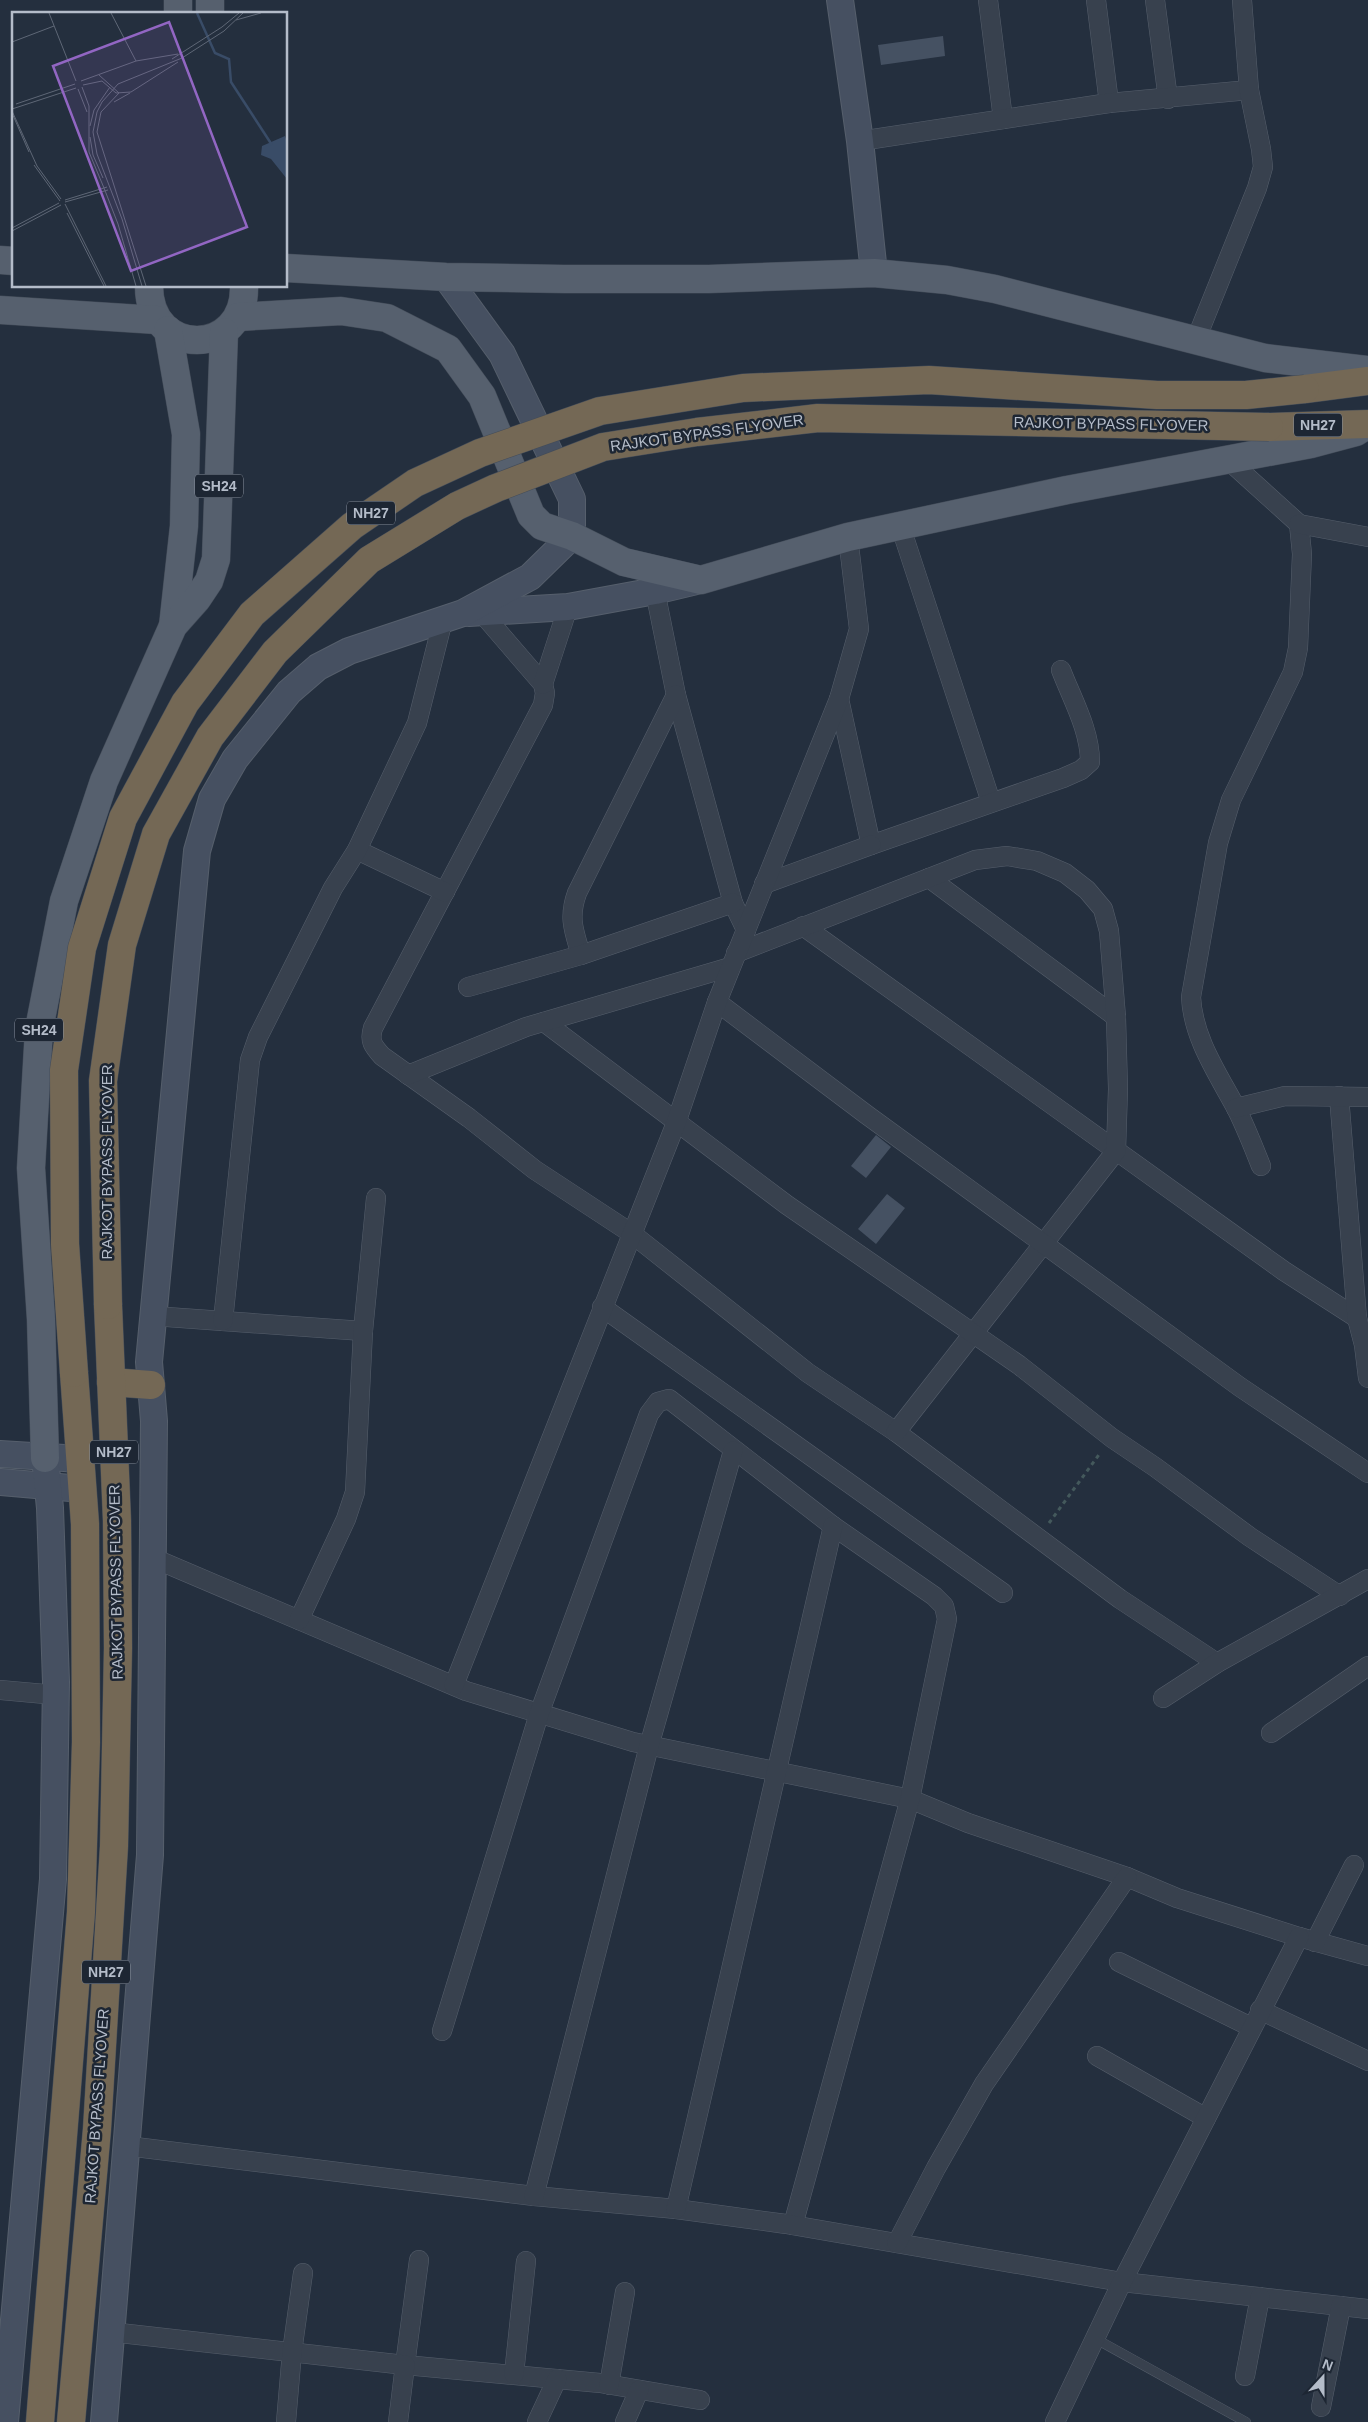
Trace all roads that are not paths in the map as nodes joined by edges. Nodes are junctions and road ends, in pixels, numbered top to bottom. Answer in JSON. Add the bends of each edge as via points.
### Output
{"nodes":[{"id":1,"x":840,"y":0,"type":"edge"},
{"id":2,"x":988,"y":0,"type":"edge"},
{"id":3,"x":1096,"y":0,"type":"edge"},
{"id":4,"x":1155,"y":0,"type":"edge"},
{"id":5,"x":1242,"y":0,"type":"edge"},
{"id":6,"x":1249,"y":90,"type":"junction"},
{"id":7,"x":1168,"y":99,"type":"junction"},
{"id":8,"x":1109,"y":103,"type":"junction"},
{"id":9,"x":1003,"y":119,"type":"junction"},
{"id":10,"x":860,"y":141,"type":"junction"},
{"id":11,"x":288,"y":268,"type":"edge"},
{"id":12,"x":874,"y":273,"type":"junction"},
{"id":13,"x":446,"y":277,"type":"junction"},
{"id":14,"x":149,"y":288,"type":"edge"},
{"id":15,"x":244,"y":288,"type":"edge"},
{"id":16,"x":0,"y":310,"type":"edge"},
{"id":17,"x":162,"y":325,"type":"junction"},
{"id":18,"x":231,"y":325,"type":"junction"},
{"id":19,"x":1195,"y":342,"type":"junction"},
{"id":20,"x":1368,"y":370,"type":"edge"},
{"id":21,"x":1368,"y":381,"type":"edge"},
{"id":22,"x":1368,"y":424,"type":"edge"},
{"id":23,"x":1226,"y":458,"type":"junction"},
{"id":24,"x":1298,"y":524,"type":"junction"},
{"id":25,"x":900,"y":525,"type":"junction"},
{"id":26,"x":572,"y":536,"type":"junction"},
{"id":27,"x":848,"y":537,"type":"junction"},
{"id":28,"x":1368,"y":537,"type":"edge"},
{"id":29,"x":701,"y":580,"type":"junction"},
{"id":30,"x":655,"y":591,"type":"junction"},
{"id":31,"x":568,"y":607,"type":"junction"},
{"id":32,"x":462,"y":615,"type":"junction"},
{"id":33,"x":173,"y":626,"type":"junction"},
{"id":34,"x":1061,"y":670,"type":"dead end"},
{"id":35,"x":543,"y":684,"type":"junction"},
{"id":36,"x":676,"y":695,"type":"junction"},
{"id":37,"x":839,"y":699,"type":"junction"},
{"id":38,"x":991,"y":802,"type":"junction"},
{"id":39,"x":871,"y":845,"type":"junction"},
{"id":40,"x":357,"y":850,"type":"junction"},
{"id":41,"x":929,"y":878,"type":"junction"},
{"id":42,"x":764,"y":884,"type":"junction"},
{"id":43,"x":445,"y":892,"type":"junction"},
{"id":44,"x":733,"y":903,"type":"junction"},
{"id":45,"x":803,"y":926,"type":"junction"},
{"id":46,"x":746,"y":930,"type":"junction"},
{"id":47,"x":581,"y":956,"type":"junction"},
{"id":48,"x":733,"y":960,"type":"junction"},
{"id":49,"x":468,"y":987,"type":"dead end"},
{"id":50,"x":717,"y":1002,"type":"junction"},
{"id":51,"x":1116,"y":1017,"type":"junction"},
{"id":52,"x":544,"y":1022,"type":"junction"},
{"id":53,"x":408,"y":1075,"type":"junction"},
{"id":54,"x":1339,"y":1096,"type":"junction"},
{"id":55,"x":1368,"y":1097,"type":"edge"},
{"id":56,"x":1236,"y":1108,"type":"junction"},
{"id":57,"x":676,"y":1122,"type":"junction"},
{"id":58,"x":1116,"y":1151,"type":"junction"},
{"id":59,"x":1261,"y":1166,"type":"dead end"},
{"id":60,"x":376,"y":1198,"type":"dead end"},
{"id":61,"x":632,"y":1232,"type":"junction"},
{"id":62,"x":1045,"y":1243,"type":"junction"},
{"id":63,"x":602,"y":1307,"type":"junction"},
{"id":64,"x":153,"y":1316,"type":"junction"},
{"id":65,"x":1357,"y":1318,"type":"junction"},
{"id":66,"x":223,"y":1321,"type":"junction"},
{"id":67,"x":363,"y":1331,"type":"junction"},
{"id":68,"x":973,"y":1333,"type":"junction"},
{"id":69,"x":1368,"y":1378,"type":"edge"},
{"id":70,"x":111,"y":1382,"type":"junction"},
{"id":71,"x":150,"y":1385,"type":"junction"},
{"id":72,"x":896,"y":1432,"type":"junction"},
{"id":73,"x":733,"y":1450,"type":"junction"},
{"id":74,"x":0,"y":1454,"type":"edge"},
{"id":75,"x":45,"y":1458,"type":"junction"},
{"id":76,"x":80,"y":1459,"type":"junction"},
{"id":77,"x":1368,"y":1473,"type":"edge"},
{"id":78,"x":0,"y":1482,"type":"edge"},
{"id":79,"x":48,"y":1486,"type":"junction"},
{"id":80,"x":82,"y":1489,"type":"junction"},
{"id":81,"x":833,"y":1526,"type":"junction"},
{"id":82,"x":153,"y":1558,"type":"junction"},
{"id":83,"x":1368,"y":1579,"type":"edge"},
{"id":84,"x":1004,"y":1593,"type":"dead end"},
{"id":85,"x":1340,"y":1596,"type":"junction"},
{"id":86,"x":299,"y":1620,"type":"junction"},
{"id":87,"x":1217,"y":1663,"type":"junction"},
{"id":88,"x":1368,"y":1666,"type":"edge"},
{"id":89,"x":454,"y":1685,"type":"junction"},
{"id":90,"x":0,"y":1690,"type":"edge"},
{"id":91,"x":56,"y":1694,"type":"junction"},
{"id":92,"x":1163,"y":1698,"type":"dead end"},
{"id":93,"x":539,"y":1714,"type":"junction"},
{"id":94,"x":1271,"y":1733,"type":"dead end"},
{"id":95,"x":649,"y":1746,"type":"junction"},
{"id":96,"x":775,"y":1771,"type":"junction"},
{"id":97,"x":910,"y":1799,"type":"junction"},
{"id":98,"x":1354,"y":1865,"type":"dead end"},
{"id":99,"x":1126,"y":1877,"type":"junction"},
{"id":100,"x":1307,"y":1939,"type":"junction"},
{"id":101,"x":1368,"y":1956,"type":"edge"},
{"id":102,"x":1119,"y":1962,"type":"dead end"},
{"id":103,"x":1260,"y":2010,"type":"junction"},
{"id":104,"x":1252,"y":2027,"type":"junction"},
{"id":105,"x":442,"y":2031,"type":"dead end"},
{"id":106,"x":1097,"y":2056,"type":"dead end"},
{"id":107,"x":1368,"y":2061,"type":"edge"},
{"id":108,"x":1206,"y":2118,"type":"junction"},
{"id":109,"x":127,"y":2146,"type":"junction"},
{"id":110,"x":534,"y":2196,"type":"junction"},
{"id":111,"x":676,"y":2209,"type":"junction"},
{"id":112,"x":793,"y":2226,"type":"junction"},
{"id":113,"x":897,"y":2243,"type":"junction"},
{"id":114,"x":419,"y":2260,"type":"dead end"},
{"id":115,"x":526,"y":2261,"type":"dead end"},
{"id":116,"x":303,"y":2273,"type":"dead end"},
{"id":117,"x":1122,"y":2282,"type":"junction"},
{"id":118,"x":625,"y":2292,"type":"dead end"},
{"id":119,"x":1260,"y":2297,"type":"junction"},
{"id":120,"x":1341,"y":2306,"type":"junction"},
{"id":121,"x":1368,"y":2309,"type":"edge"},
{"id":122,"x":7,"y":2330,"type":"edge"},
{"id":123,"x":111,"y":2332,"type":"junction"},
{"id":124,"x":1096,"y":2339,"type":"junction"},
{"id":125,"x":292,"y":2352,"type":"junction"},
{"id":126,"x":405,"y":2366,"type":"junction"},
{"id":127,"x":514,"y":2374,"type":"junction"},
{"id":128,"x":1245,"y":2376,"type":"dead end"},
{"id":129,"x":557,"y":2379,"type":"junction"},
{"id":130,"x":608,"y":2385,"type":"junction"},
{"id":131,"x":639,"y":2390,"type":"junction"},
{"id":132,"x":700,"y":2400,"type":"dead end"},
{"id":133,"x":1321,"y":2407,"type":"dead end"},
{"id":134,"x":5,"y":2422,"type":"edge"},
{"id":135,"x":40,"y":2422,"type":"edge"},
{"id":136,"x":71,"y":2422,"type":"edge"},
{"id":137,"x":104,"y":2422,"type":"edge"},
{"id":138,"x":286,"y":2422,"type":"edge"},
{"id":139,"x":398,"y":2422,"type":"edge"},
{"id":140,"x":537,"y":2422,"type":"edge"},
{"id":141,"x":625,"y":2422,"type":"edge"},
{"id":142,"x":1055,"y":2422,"type":"edge"},
{"id":143,"x":1246,"y":2422,"type":"edge"}],
"edges":[{"from":1,"to":10,"type":"street"},
{"from":2,"to":9,"type":"street"},
{"from":3,"to":8,"type":"street"},
{"from":4,"to":7,"type":"street"},
{"from":5,"to":6,"type":"street"},
{"from":6,"to":7,"type":"street"},
{"from":6,"to":19,"type":"street","via":[[1263,167]]},
{"from":7,"to":8,"type":"street"},
{"from":8,"to":9,"type":"street"},
{"from":9,"to":10,"type":"street"},
{"from":10,"to":12,"type":"street"},
{"from":11,"to":13,"type":"main road"},
{"from":12,"to":13,"type":"main road","via":[[709,279]]},
{"from":12,"to":19,"type":"main road","via":[[995,289]]},
{"from":13,"to":26,"type":"street","via":[[502,354],[572,499]]},
{"from":14,"to":17,"type":"main road","number":"SH24","via":[[149,302]]},
{"from":15,"to":18,"type":"main road","number":"SH24","via":[[244,300]]},
{"from":16,"to":17,"type":"main road"},
{"from":17,"to":18,"type":"main road","via":[[186,339],[206,340]]},
{"from":17,"to":33,"type":"main road","number":"SH24","via":[[186,434],[184,526]]},
{"from":18,"to":26,"type":"main road","via":[[341,311],[387,318],[448,349],[482,396],[531,515],[542,526]]},
{"from":18,"to":33,"type":"main road","number":"SH24","via":[[216,558],[209,581]]},
{"from":19,"to":20,"type":"main road","via":[[1265,358]]},
{"from":21,"to":76,"type":"highway","name":"RAJKOT BYPASS FLYOVER","number":"NH27","bridge":true,"via":[[1246,396],[1157,395],[929,380],[743,388],[600,411],[480,453],[415,483],[352,526],[252,614],[185,703],[123,818],[82,948],[64,1070],[65,1244]]},
{"from":22,"to":23,"type":"main road","via":[[1356,432],[1312,444]]},
{"from":22,"to":70,"type":"highway","name":"RAJKOT BYPASS FLYOVER","number":"NH27","bridge":true,"via":[[1269,426],[818,418],[697,432],[603,447],[496,488],[457,506],[369,560],[276,652],[210,737],[156,834],[122,945],[104,1081]]},
{"from":23,"to":24,"type":"street"},
{"from":23,"to":25,"type":"main road"},
{"from":24,"to":28,"type":"street"},
{"from":24,"to":56,"type":"street","via":[[1302,554],[1298,648],[1293,672],[1224,820],[1191,997],[1196,1031]]},
{"from":25,"to":27,"type":"main road"},
{"from":25,"to":38,"type":"street"},
{"from":26,"to":29,"type":"main road","via":[[624,562]]},
{"from":26,"to":32,"type":"street","via":[[530,577]]},
{"from":27,"to":29,"type":"main road"},
{"from":27,"to":37,"type":"street","via":[[859,629]]},
{"from":29,"to":30,"type":"street"},
{"from":30,"to":31,"type":"street"},
{"from":30,"to":36,"type":"street"},
{"from":31,"to":32,"type":"street"},
{"from":31,"to":35,"type":"street"},
{"from":32,"to":35,"type":"street"},
{"from":32,"to":40,"type":"street","via":[[417,723]]},
{"from":32,"to":64,"type":"street","via":[[348,650],[318,667],[288,692],[235,759],[212,800],[197,851]]},
{"from":33,"to":75,"type":"main road","number":"SH24","via":[[104,781],[91,818],[64,901],[39,1029],[31,1168],[41,1319]]},
{"from":34,"to":38,"type":"street","via":[[1086,734],[1090,762],[1063,778]]},
{"from":35,"to":43,"type":"street","via":[[543,705]]},
{"from":36,"to":44,"type":"street"},
{"from":36,"to":47,"type":"street","via":[[577,893],[571,919]]},
{"from":37,"to":39,"type":"street"},
{"from":37,"to":42,"type":"street"},
{"from":38,"to":39,"type":"street"},
{"from":39,"to":42,"type":"street"},
{"from":40,"to":43,"type":"street"},
{"from":40,"to":66,"type":"street","via":[[333,888],[258,1037],[250,1060]]},
{"from":41,"to":45,"type":"street"},
{"from":41,"to":51,"type":"street"},
{"from":41,"to":51,"type":"street","via":[[976,860],[1008,856],[1037,862],[1065,874],[1087,890],[1103,909],[1109,931]]},
{"from":42,"to":46,"type":"street"},
{"from":43,"to":53,"type":"street","via":[[370,1037],[372,1045],[382,1056]]},
{"from":44,"to":46,"type":"street"},
{"from":44,"to":47,"type":"street"},
{"from":45,"to":48,"type":"street"},
{"from":45,"to":58,"type":"street"},
{"from":46,"to":48,"type":"street"},
{"from":47,"to":49,"type":"street"},
{"from":48,"to":50,"type":"street"},
{"from":48,"to":52,"type":"street"},
{"from":50,"to":57,"type":"street"},
{"from":50,"to":62,"type":"street"},
{"from":51,"to":58,"type":"street"},
{"from":52,"to":53,"type":"street"},
{"from":52,"to":57,"type":"street"},
{"from":53,"to":61,"type":"street","via":[[535,1170]]},
{"from":54,"to":55,"type":"street"},
{"from":54,"to":56,"type":"street","via":[[1285,1096]]},
{"from":54,"to":65,"type":"street"},
{"from":56,"to":59,"type":"street"},
{"from":57,"to":61,"type":"street"},
{"from":57,"to":68,"type":"street","via":[[793,1210]]},
{"from":58,"to":62,"type":"street"},
{"from":58,"to":65,"type":"street","via":[[1284,1271]]},
{"from":60,"to":67,"type":"street"},
{"from":61,"to":63,"type":"street"},
{"from":61,"to":72,"type":"street","via":[[808,1373]]},
{"from":62,"to":68,"type":"street"},
{"from":62,"to":77,"type":"street","via":[[1240,1387]]},
{"from":63,"to":84,"type":"street"},
{"from":63,"to":89,"type":"street"},
{"from":64,"to":66,"type":"street"},
{"from":64,"to":71,"type":"street"},
{"from":65,"to":69,"type":"street"},
{"from":66,"to":67,"type":"street"},
{"from":67,"to":86,"type":"street","via":[[355,1492],[346,1520]]},
{"from":68,"to":72,"type":"street"},
{"from":68,"to":85,"type":"street","via":[[1250,1537]]},
{"from":70,"to":71,"type":"highway"},
{"from":70,"to":136,"type":"highway","name":"RAJKOT BYPASS FLYOVER","number":"NH27","via":[[118,1648],[114,1846],[97,2129]]},
{"from":71,"to":82,"type":"street","via":[[154,1420]]},
{"from":72,"to":87,"type":"street","via":[[1120,1599]]},
{"from":73,"to":81,"type":"street"},
{"from":73,"to":93,"type":"street","via":[[669,1400],[658,1402],[649,1414]]},
{"from":73,"to":95,"type":"street"},
{"from":74,"to":75,"type":"street"},
{"from":75,"to":76,"type":"street"},
{"from":75,"to":79,"type":"street"},
{"from":76,"to":80,"type":"highway","number":"NH27"},
{"from":78,"to":79,"type":"street"},
{"from":79,"to":80,"type":"street"},
{"from":79,"to":91,"type":"street"},
{"from":80,"to":135,"type":"highway","name":"RAJKOT BYPASS FLYOVER","number":"NH27","via":[[86,1742],[81,1912]]},
{"from":81,"to":96,"type":"street"},
{"from":81,"to":97,"type":"street","via":[[944,1606],[947,1619]]},
{"from":82,"to":86,"type":"street"},
{"from":82,"to":109,"type":"street","via":[[150,1855]]},
{"from":83,"to":85,"type":"street"},
{"from":85,"to":87,"type":"street"},
{"from":86,"to":89,"type":"street"},
{"from":87,"to":92,"type":"street"},
{"from":88,"to":94,"type":"street"},
{"from":89,"to":93,"type":"street"},
{"from":90,"to":91,"type":"street"},
{"from":91,"to":122,"type":"street","via":[[53,1878]]},
{"from":93,"to":95,"type":"street"},
{"from":93,"to":105,"type":"street"},
{"from":95,"to":96,"type":"street"},
{"from":95,"to":110,"type":"street"},
{"from":96,"to":97,"type":"street"},
{"from":96,"to":111,"type":"street"},
{"from":97,"to":99,"type":"street","via":[[968,1823]]},
{"from":97,"to":112,"type":"street"},
{"from":98,"to":100,"type":"street"},
{"from":99,"to":100,"type":"street","via":[[1178,1898]]},
{"from":99,"to":113,"type":"street","via":[[984,2084]]},
{"from":100,"to":101,"type":"street"},
{"from":100,"to":103,"type":"street"},
{"from":102,"to":104,"type":"street"},
{"from":103,"to":104,"type":"street"},
{"from":103,"to":107,"type":"street"},
{"from":104,"to":108,"type":"street"},
{"from":106,"to":108,"type":"street"},
{"from":108,"to":117,"type":"street"},
{"from":109,"to":110,"type":"street"},
{"from":109,"to":123,"type":"street"},
{"from":110,"to":111,"type":"street"},
{"from":111,"to":112,"type":"street"},
{"from":112,"to":113,"type":"street"},
{"from":113,"to":117,"type":"street"},
{"from":114,"to":126,"type":"street"},
{"from":115,"to":127,"type":"street"},
{"from":116,"to":125,"type":"street"},
{"from":117,"to":119,"type":"street"},
{"from":117,"to":124,"type":"street"},
{"from":118,"to":130,"type":"street"},
{"from":119,"to":120,"type":"street"},
{"from":119,"to":128,"type":"street"},
{"from":120,"to":121,"type":"street"},
{"from":120,"to":133,"type":"street"},
{"from":122,"to":134,"type":"street"},
{"from":123,"to":125,"type":"street"},
{"from":123,"to":137,"type":"street"},
{"from":124,"to":142,"type":"street"},
{"from":124,"to":143,"type":"lane"},
{"from":125,"to":126,"type":"street"},
{"from":125,"to":138,"type":"street"},
{"from":126,"to":127,"type":"street"},
{"from":126,"to":139,"type":"street"},
{"from":127,"to":129,"type":"street"},
{"from":129,"to":130,"type":"street"},
{"from":129,"to":140,"type":"street"},
{"from":130,"to":131,"type":"street"},
{"from":131,"to":132,"type":"street"},
{"from":131,"to":141,"type":"street"}]}
